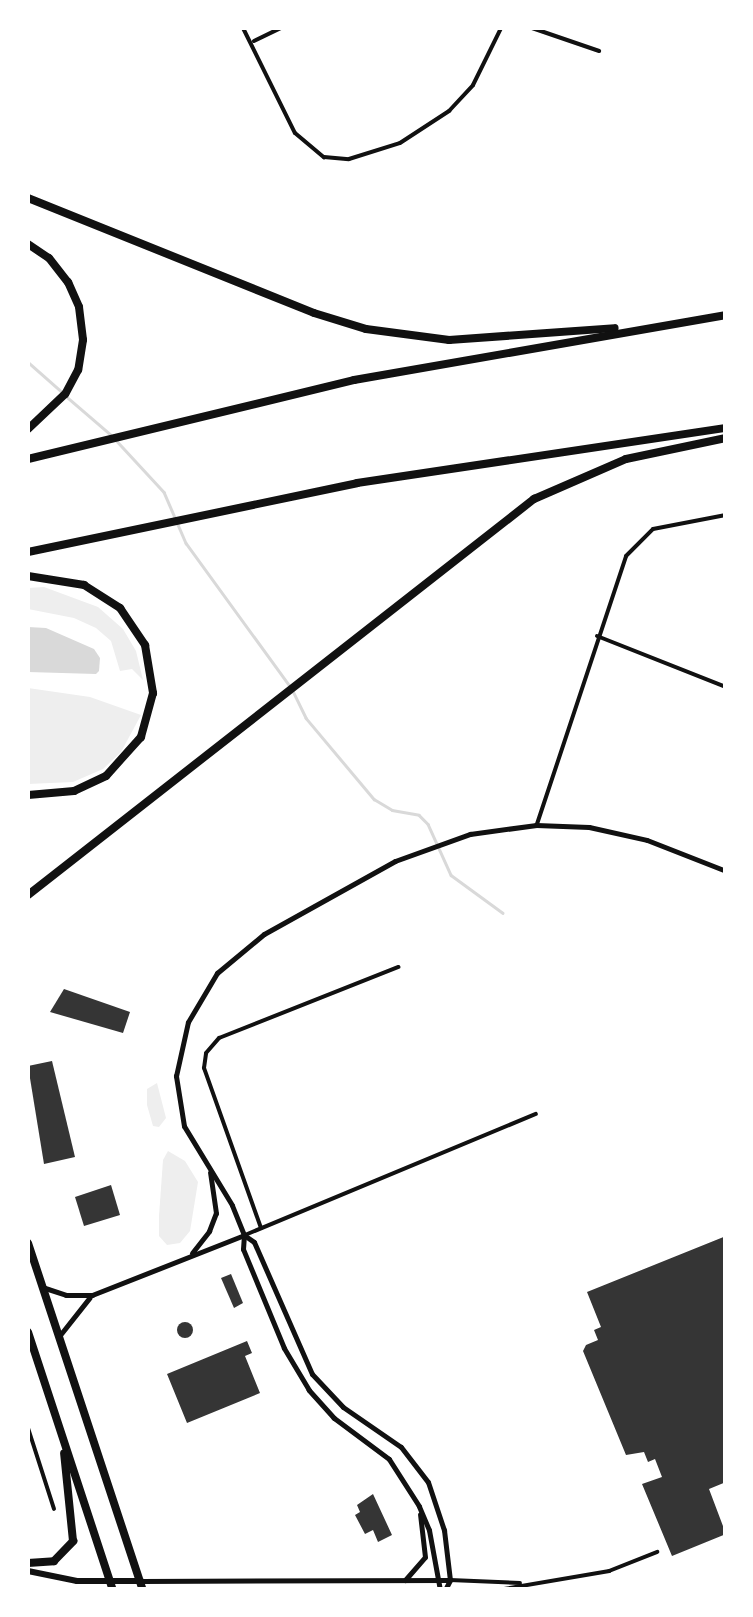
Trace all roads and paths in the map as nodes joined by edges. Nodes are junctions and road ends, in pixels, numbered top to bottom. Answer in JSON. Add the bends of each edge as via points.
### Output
{"nodes":[{"id":1,"x":243,"y":28,"type":"edge"},
{"id":2,"x":281,"y":28,"type":"edge"},
{"id":3,"x":501,"y":28,"type":"edge"},
{"id":4,"x":532,"y":28,"type":"edge"},
{"id":5,"x":253,"y":42,"type":"junction"},
{"id":6,"x":598,"y":51,"type":"dead end"},
{"id":7,"x":28,"y":198,"type":"edge"},
{"id":8,"x":28,"y":244,"type":"edge"},
{"id":9,"x":726,"y":315,"type":"edge"},
{"id":10,"x":660,"y":324,"type":"junction"},
{"id":11,"x":726,"y":428,"type":"edge"},
{"id":12,"x":28,"y":429,"type":"edge"},
{"id":13,"x":726,"y":438,"type":"edge"},
{"id":14,"x":28,"y":458,"type":"edge"},
{"id":15,"x":726,"y":515,"type":"edge"},
{"id":16,"x":28,"y":552,"type":"edge"},
{"id":17,"x":28,"y":576,"type":"edge"},
{"id":18,"x":597,"y":636,"type":"junction"},
{"id":19,"x":726,"y":687,"type":"edge"},
{"id":20,"x":28,"y":795,"type":"edge"},
{"id":21,"x":536,"y":825,"type":"junction"},
{"id":22,"x":726,"y":870,"type":"edge"},
{"id":23,"x":28,"y":895,"type":"edge"},
{"id":24,"x":398,"y":967,"type":"dead end"},
{"id":25,"x":536,"y":1114,"type":"dead end"},
{"id":26,"x":208,"y":1164,"type":"junction"},
{"id":27,"x":261,"y":1228,"type":"junction"},
{"id":28,"x":244,"y":1235,"type":"junction"},
{"id":29,"x":28,"y":1243,"type":"edge"},
{"id":30,"x":188,"y":1257,"type":"junction"},
{"id":31,"x":42,"y":1287,"type":"junction"},
{"id":32,"x":92,"y":1295,"type":"junction"},
{"id":33,"x":28,"y":1332,"type":"edge"},
{"id":34,"x":59,"y":1336,"type":"junction"},
{"id":35,"x":28,"y":1428,"type":"edge"},
{"id":36,"x":60,"y":1428,"type":"junction"},
{"id":37,"x":420,"y":1506,"type":"junction"},
{"id":38,"x":54,"y":1508,"type":"dead end"},
{"id":39,"x":657,"y":1552,"type":"dead end"},
{"id":40,"x":28,"y":1563,"type":"edge"},
{"id":41,"x":28,"y":1572,"type":"edge"},
{"id":42,"x":405,"y":1580,"type":"junction"},
{"id":43,"x":435,"y":1580,"type":"junction"},
{"id":44,"x":450,"y":1580,"type":"junction"},
{"id":45,"x":525,"y":1583,"type":"junction"},
{"id":46,"x":142,"y":1585,"type":"edge"},
{"id":47,"x":112,"y":1586,"type":"edge"},
{"id":48,"x":442,"y":1590,"type":"edge"},
{"id":49,"x":498,"y":1590,"type":"edge"}],
"edges":[{"from":1,"to":5,"type":"street"},
{"from":2,"to":5,"type":"street"},
{"from":3,"to":5,"type":"street","via":[[473,86],[449,111],[400,143],[349,159],[324,157],[294,133]]},
{"from":4,"to":6,"type":"street"},
{"from":7,"to":10,"type":"highway","via":[[314,313],[386,334],[470,340]]},
{"from":8,"to":12,"type":"highway","via":[[59,270],[82,322],[82,355],[65,394]]},
{"from":9,"to":10,"type":"highway"},
{"from":10,"to":14,"type":"highway","via":[[354,380]]},
{"from":11,"to":16,"type":"highway","via":[[218,508]]},
{"from":13,"to":23,"type":"highway","via":[[626,459],[534,500]]},
{"from":15,"to":18,"type":"street","via":[[663,525],[643,535],[620,566]]},
{"from":17,"to":20,"type":"highway","via":[[72,581],[108,598],[139,633],[154,676],[146,725],[121,764],[74,791]]},
{"from":18,"to":19,"type":"street"},
{"from":18,"to":21,"type":"street"},
{"from":21,"to":22,"type":"street","via":[[616,832]]},
{"from":21,"to":26,"type":"street","via":[[470,834],[396,861],[249,944],[204,991],[182,1040],[176,1089],[184,1126]]},
{"from":24,"to":27,"type":"street","via":[[219,1038],[206,1052],[204,1068]]},
{"from":25,"to":27,"type":"street"},
{"from":26,"to":28,"type":"street"},
{"from":26,"to":30,"type":"street","via":[[216,1212]]},
{"from":27,"to":28,"type":"street"},
{"from":28,"to":30,"type":"street"},
{"from":28,"to":37,"type":"street","via":[[243,1248],[284,1348],[309,1390],[388,1459]]},
{"from":28,"to":44,"type":"street","via":[[254,1242],[312,1374],[334,1400],[401,1448],[428,1482],[444,1530]]},
{"from":29,"to":31,"type":"highway"},
{"from":30,"to":32,"type":"street"},
{"from":31,"to":32,"type":"street"},
{"from":31,"to":34,"type":"highway"},
{"from":32,"to":34,"type":"street"},
{"from":33,"to":36,"type":"highway"},
{"from":34,"to":46,"type":"highway"},
{"from":35,"to":38,"type":"street"},
{"from":36,"to":40,"type":"highway","via":[[75,1532],[62,1556]]},
{"from":36,"to":47,"type":"highway"},
{"from":37,"to":42,"type":"street","via":[[425,1557]]},
{"from":37,"to":43,"type":"street"},
{"from":39,"to":45,"type":"street","via":[[591,1575]]},
{"from":41,"to":47,"type":"main road"},
{"from":42,"to":43,"type":"street"},
{"from":42,"to":46,"type":"street"},
{"from":43,"to":44,"type":"street"},
{"from":43,"to":48,"type":"street"},
{"from":44,"to":45,"type":"street"},
{"from":44,"to":48,"type":"street"},
{"from":45,"to":49,"type":"street"},
{"from":46,"to":47,"type":"main road"}]}
